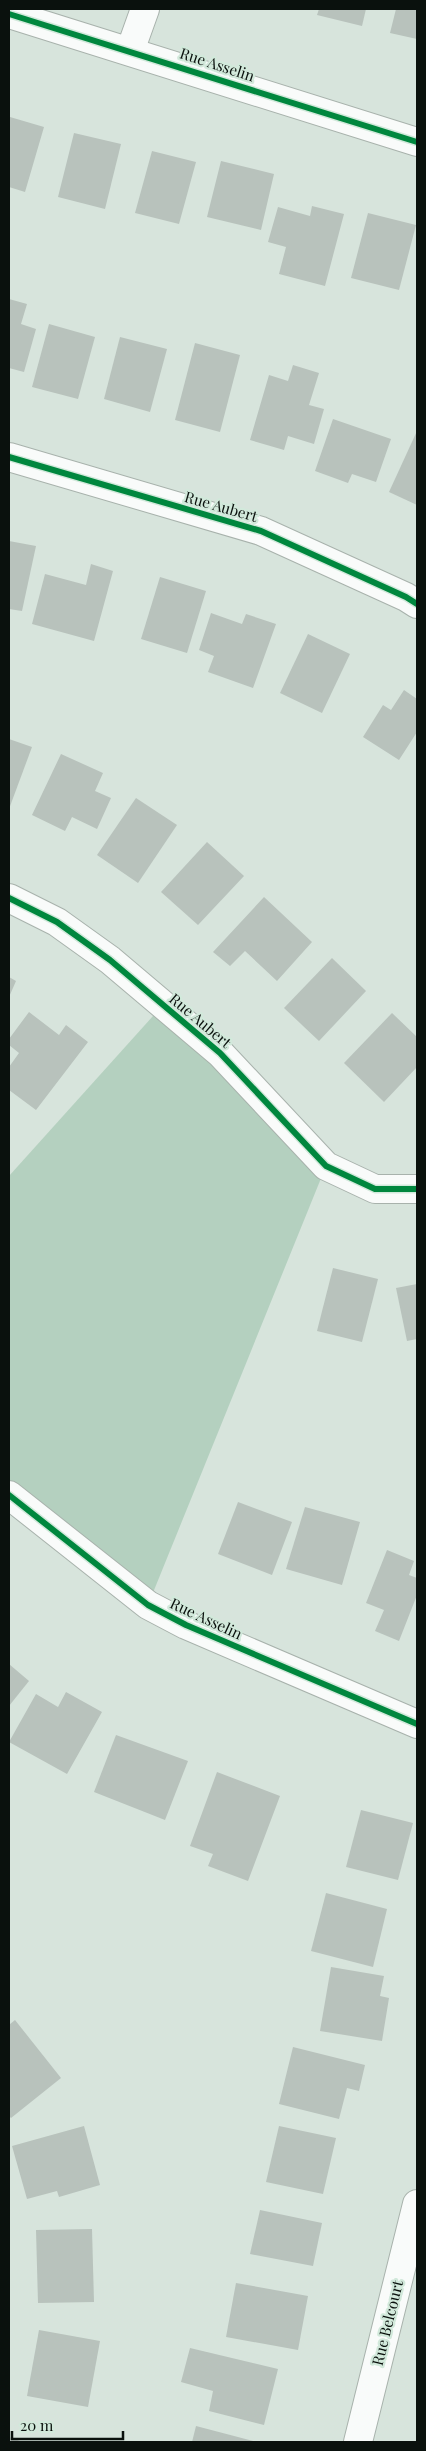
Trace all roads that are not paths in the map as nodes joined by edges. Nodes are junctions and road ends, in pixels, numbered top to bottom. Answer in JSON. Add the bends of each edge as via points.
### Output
{"nodes":[{"id":1,"x":145,"y":9,"type":"edge"},
{"id":2,"x":9,"y":14,"type":"edge"},
{"id":3,"x":130,"y":51,"type":"junction"},
{"id":4,"x":417,"y":142,"type":"edge"},
{"id":5,"x":9,"y":457,"type":"edge"},
{"id":6,"x":417,"y":604,"type":"edge"},
{"id":7,"x":9,"y":898,"type":"edge"},
{"id":8,"x":417,"y":1189,"type":"edge"},
{"id":9,"x":9,"y":1495,"type":"edge"},
{"id":10,"x":417,"y":1724,"type":"edge"},
{"id":11,"x":417,"y":2204,"type":"edge"},
{"id":12,"x":358,"y":2442,"type":"edge"}],
"edges":[{"from":1,"to":3,"type":"street"},
{"from":2,"to":3,"type":"street","name":"Rue Asselin"},
{"from":3,"to":4,"type":"street","name":"Rue Asselin"},
{"from":5,"to":6,"type":"street","name":"Rue Aubert","via":[[260,531]]},
{"from":7,"to":8,"type":"street","name":"Rue Aubert","via":[[57,922],[110,960],[220,1053],[326,1166],[375,1188]]},
{"from":9,"to":10,"type":"street","name":"Rue Asselin","via":[[148,1605],[186,1625]]},
{"from":11,"to":12,"type":"street","name":"Rue Belcourt"}]}
